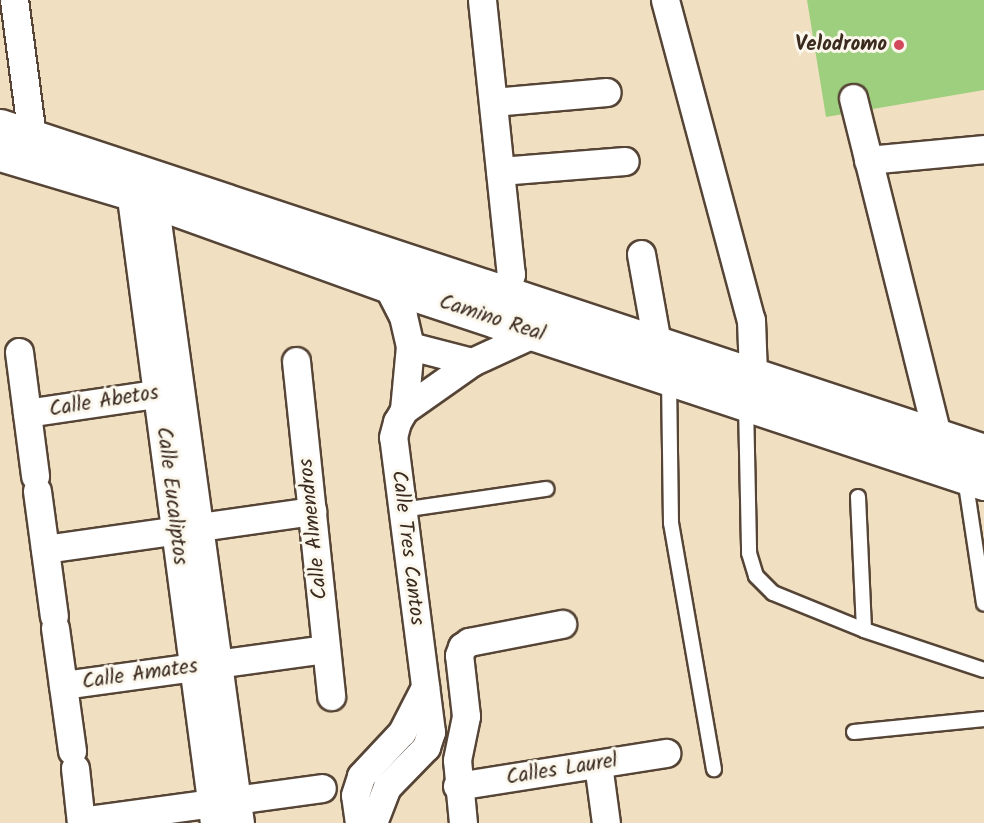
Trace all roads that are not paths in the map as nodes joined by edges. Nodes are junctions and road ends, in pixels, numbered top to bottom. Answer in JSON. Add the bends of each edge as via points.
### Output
{"nodes":[{"id":1,"x":14,"y":0,"type":"edge"},
{"id":2,"x":482,"y":0,"type":"edge"},
{"id":3,"x":665,"y":0,"type":"edge"},
{"id":4,"x":607,"y":92,"type":"dead end"},
{"id":5,"x":853,"y":98,"type":"dead end"},
{"id":6,"x":493,"y":102,"type":"junction"},
{"id":7,"x":0,"y":126,"type":"edge"},
{"id":8,"x":32,"y":137,"type":"junction"},
{"id":9,"x":984,"y":149,"type":"edge"},
{"id":10,"x":0,"y":154,"type":"edge"},
{"id":11,"x":868,"y":160,"type":"junction"},
{"id":12,"x":625,"y":161,"type":"dead end"},
{"id":13,"x":501,"y":171,"type":"junction"},
{"id":14,"x":141,"y":185,"type":"junction"},
{"id":15,"x":641,"y":254,"type":"dead end"},
{"id":16,"x":387,"y":269,"type":"junction"},
{"id":17,"x":506,"y":293,"type":"junction"},
{"id":18,"x":535,"y":333,"type":"junction"},
{"id":19,"x":410,"y":346,"type":"junction"},
{"id":20,"x":19,"y":352,"type":"dead end"},
{"id":21,"x":669,"y":357,"type":"junction"},
{"id":22,"x":296,"y":361,"type":"dead end"},
{"id":23,"x":472,"y":362,"type":"junction"},
{"id":24,"x":750,"y":389,"type":"junction"},
{"id":25,"x":169,"y":392,"type":"junction"},
{"id":26,"x":404,"y":410,"type":"junction"},
{"id":27,"x":27,"y":413,"type":"junction"},
{"id":28,"x":937,"y":435,"type":"junction"},
{"id":29,"x":978,"y":470,"type":"edge"},
{"id":30,"x":546,"y":489,"type":"dead end"},
{"id":31,"x":858,"y":497,"type":"dead end"},
{"id":32,"x":402,"y":510,"type":"junction"},
{"id":33,"x":312,"y":511,"type":"junction"},
{"id":34,"x":187,"y":528,"type":"junction"},
{"id":35,"x":45,"y":549,"type":"junction"},
{"id":36,"x":984,"y":595,"type":"edge"},
{"id":37,"x":562,"y":624,"type":"dead end"},
{"id":38,"x":864,"y":630,"type":"junction"},
{"id":39,"x":326,"y":649,"type":"junction"},
{"id":40,"x":206,"y":666,"type":"junction"},
{"id":41,"x":984,"y":670,"type":"edge"},
{"id":42,"x":63,"y":685,"type":"junction"},
{"id":43,"x":425,"y":687,"type":"junction"},
{"id":44,"x":331,"y":696,"type":"dead end"},
{"id":45,"x":984,"y":719,"type":"edge"},
{"id":46,"x":854,"y":732,"type":"dead end"},
{"id":47,"x":666,"y":753,"type":"dead end"},
{"id":48,"x":597,"y":764,"type":"junction"},
{"id":49,"x":714,"y":769,"type":"dead end"},
{"id":50,"x":457,"y":786,"type":"junction"},
{"id":51,"x":322,"y":788,"type":"dead end"},
{"id":52,"x":226,"y":812,"type":"edge"},
{"id":53,"x":81,"y":822,"type":"edge"},
{"id":54,"x":359,"y":823,"type":"edge"},
{"id":55,"x":373,"y":823,"type":"edge"},
{"id":56,"x":463,"y":823,"type":"edge"},
{"id":57,"x":606,"y":823,"type":"edge"}],
"edges":[{"from":1,"to":8,"type":"street"},
{"from":2,"to":6,"type":"street"},
{"from":3,"to":24,"type":"street","via":[[751,320]]},
{"from":4,"to":6,"type":"street"},
{"from":5,"to":11,"type":"street"},
{"from":6,"to":13,"type":"street"},
{"from":7,"to":8,"type":"street","name":"Camino Real"},
{"from":8,"to":14,"type":"street","name":"Camino Real"},
{"from":9,"to":11,"type":"street"},
{"from":10,"to":14,"type":"street","name":"Camino Real"},
{"from":11,"to":28,"type":"street"},
{"from":12,"to":13,"type":"street"},
{"from":13,"to":17,"type":"street","via":[[511,274]]},
{"from":14,"to":16,"type":"street","name":"Camino Real"},
{"from":14,"to":25,"type":"street","name":"Calle Eucaliptos"},
{"from":15,"to":21,"type":"street"},
{"from":16,"to":17,"type":"street","name":"Camino Real"},
{"from":16,"to":18,"type":"street","name":"Camino Real"},
{"from":16,"to":19,"type":"street","name":"Calle Tres Cantos"},
{"from":17,"to":21,"type":"street","name":"Camino Real"},
{"from":18,"to":21,"type":"street","name":"Camino Real"},
{"from":18,"to":23,"type":"street"},
{"from":19,"to":23,"type":"street"},
{"from":19,"to":26,"type":"street","name":"Calle Tres Cantos"},
{"from":20,"to":27,"type":"street"},
{"from":21,"to":24,"type":"street","name":"Camino Real"},
{"from":21,"to":49,"type":"lane","via":[[671,523]]},
{"from":22,"to":33,"type":"street","name":"Calle Almendros"},
{"from":23,"to":26,"type":"street"},
{"from":24,"to":28,"type":"street","name":"Camino Real"},
{"from":24,"to":29,"type":"street","name":"Camino Real"},
{"from":24,"to":38,"type":"lane","via":[[749,553],[756,576],[772,593]]},
{"from":25,"to":27,"type":"street","name":"Calle Abetos"},
{"from":25,"to":34,"type":"street","name":"Calle Eucaliptos"},
{"from":26,"to":32,"type":"street","name":"Calle Tres Cantos","via":[[393,437]]},
{"from":27,"to":35,"type":"street"},
{"from":28,"to":29,"type":"street","name":"Camino Real"},
{"from":29,"to":36,"type":"lane"},
{"from":30,"to":32,"type":"lane"},
{"from":31,"to":38,"type":"lane"},
{"from":32,"to":43,"type":"street","name":"Calle Tres Cantos"},
{"from":33,"to":34,"type":"street"},
{"from":33,"to":39,"type":"street","name":"Calle Almendros"},
{"from":34,"to":35,"type":"street"},
{"from":34,"to":40,"type":"street","name":"Calle Eucaliptos"},
{"from":35,"to":42,"type":"street"},
{"from":37,"to":50,"type":"street","via":[[470,642],[462,647],[459,655],[466,716],[457,760]]},
{"from":38,"to":41,"type":"lane"},
{"from":39,"to":40,"type":"street","name":"Calle Amates"},
{"from":39,"to":44,"type":"street","name":"Calle Almendros"},
{"from":40,"to":42,"type":"street","name":"Calle Amates"},
{"from":40,"to":52,"type":"street","name":"Calle Eucaliptos"},
{"from":42,"to":53,"type":"street"},
{"from":43,"to":54,"type":"street","via":[[402,732],[361,776],[355,795]]},
{"from":43,"to":55,"type":"street","name":"Calle Tres Cantos","via":[[430,740],[387,787]]},
{"from":45,"to":46,"type":"lane"},
{"from":47,"to":48,"type":"street","name":"Calles Laurel"},
{"from":48,"to":50,"type":"street","name":"Calles Laurel"},
{"from":48,"to":57,"type":"street"},
{"from":50,"to":56,"type":"street"},
{"from":51,"to":52,"type":"street"},
{"from":52,"to":53,"type":"street"}]}
